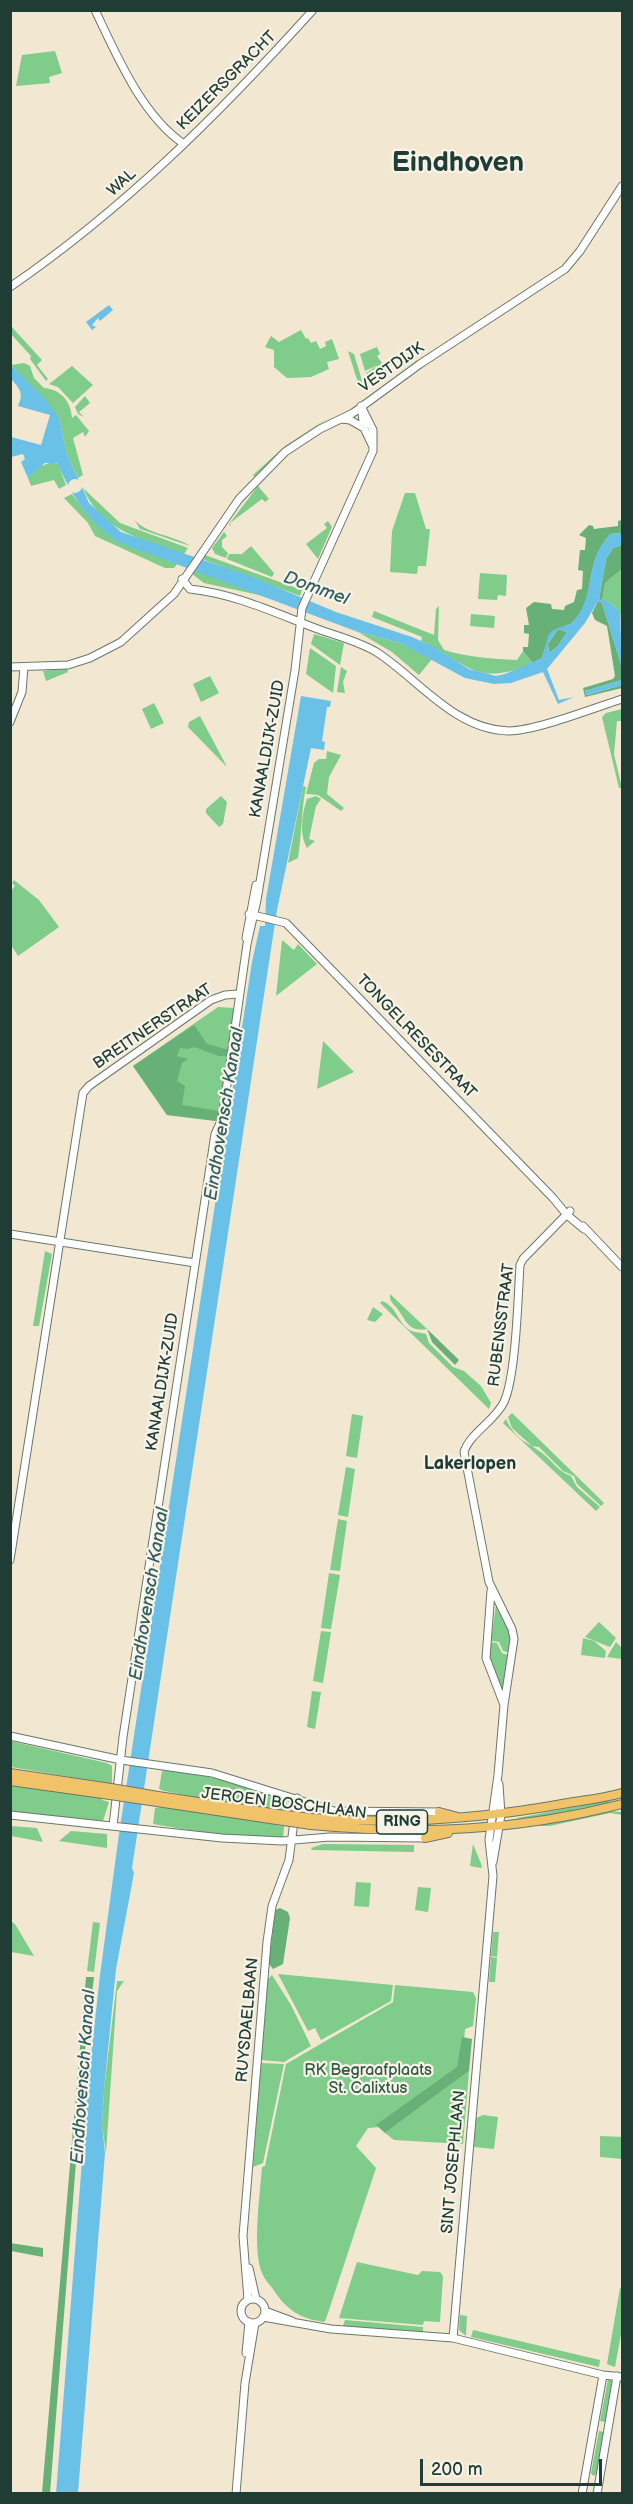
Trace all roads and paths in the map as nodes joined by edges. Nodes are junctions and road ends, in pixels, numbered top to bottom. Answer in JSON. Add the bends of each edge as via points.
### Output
{"nodes":[{"id":1,"x":95,"y":10,"type":"edge"},
{"id":2,"x":313,"y":10,"type":"edge"},
{"id":3,"x":184,"y":144,"type":"junction"},
{"id":4,"x":622,"y":186,"type":"edge"},
{"id":5,"x":10,"y":287,"type":"edge"},
{"id":6,"x":361,"y":406,"type":"junction"},
{"id":7,"x":339,"y":419,"type":"junction"},
{"id":8,"x":364,"y":428,"type":"junction"},
{"id":9,"x":373,"y":448,"type":"junction"},
{"id":10,"x":182,"y":579,"type":"junction"},
{"id":11,"x":300,"y":622,"type":"junction"},
{"id":12,"x":10,"y":667,"type":"edge"},
{"id":13,"x":21,"y":667,"type":"junction"},
{"id":14,"x":622,"y":699,"type":"edge"},
{"id":15,"x":10,"y":722,"type":"edge"},
{"id":16,"x":252,"y":914,"type":"junction"},
{"id":17,"x":239,"y":994,"type":"junction"},
{"id":18,"x":568,"y":1213,"type":"junction"},
{"id":19,"x":10,"y":1234,"type":"edge"},
{"id":20,"x":59,"y":1242,"type":"junction"},
{"id":21,"x":195,"y":1263,"type":"junction"},
{"id":22,"x":622,"y":1267,"type":"edge"},
{"id":23,"x":10,"y":1560,"type":"edge"},
{"id":24,"x":491,"y":1590,"type":"junction"},
{"id":25,"x":504,"y":1705,"type":"junction"},
{"id":26,"x":10,"y":1736,"type":"edge"},
{"id":27,"x":121,"y":1760,"type":"junction"},
{"id":28,"x":10,"y":1773,"type":"edge"},
{"id":29,"x":10,"y":1781,"type":"edge"},
{"id":30,"x":110,"y":1792,"type":"junction"},
{"id":31,"x":622,"y":1793,"type":"edge"},
{"id":32,"x":297,"y":1798,"type":"junction"},
{"id":33,"x":622,"y":1804,"type":"edge"},
{"id":34,"x":439,"y":1812,"type":"joint"},
{"id":35,"x":10,"y":1815,"type":"edge"},
{"id":36,"x":496,"y":1815,"type":"junction"},
{"id":37,"x":464,"y":1819,"type":"junction"},
{"id":38,"x":312,"y":1821,"type":"junction"},
{"id":39,"x":116,"y":1826,"type":"junction"},
{"id":40,"x":495,"y":1828,"type":"junction"},
{"id":41,"x":454,"y":1830,"type":"junction"},
{"id":42,"x":425,"y":1838,"type":"joint"},
{"id":43,"x":292,"y":1841,"type":"junction"},
{"id":44,"x":252,"y":2300,"type":"junction"},
{"id":45,"x":264,"y":2314,"type":"junction"},
{"id":46,"x":252,"y":2323,"type":"junction"},
{"id":47,"x":453,"y":2338,"type":"junction"},
{"id":48,"x":603,"y":2375,"type":"junction"},
{"id":49,"x":620,"y":2377,"type":"edge"},
{"id":50,"x":236,"y":2493,"type":"edge"},
{"id":51,"x":582,"y":2493,"type":"edge"},
{"id":52,"x":597,"y":2493,"type":"edge"}],
"edges":[{"from":1,"to":3,"type":"street","via":[[147,106]]},
{"from":2,"to":3,"type":"street","name":"KEIZERSGRACHT","via":[[237,95]]},
{"from":3,"to":5,"type":"street","name":"WAL","via":[[77,240]]},
{"from":4,"to":6,"type":"street","name":"VESTDIJK","via":[[566,269]]},
{"from":6,"to":7,"type":"street","name":"VESTDIJK"},
{"from":6,"to":8,"type":"street"},
{"from":6,"to":9,"type":"street","via":[[373,430]]},
{"from":7,"to":8,"type":"street"},
{"from":7,"to":10,"type":"street","name":"VESTDIJK","via":[[302,440],[270,465],[244,493]]},
{"from":8,"to":9,"type":"street"},
{"from":9,"to":11,"type":"street","name":"KANAALDIJK-ZUID","via":[[305,598]]},
{"from":10,"to":11,"type":"street","via":[[190,589],[265,606]]},
{"from":10,"to":13,"type":"street","name":"VESTDIJK","via":[[144,624],[104,652],[62,666]]},
{"from":11,"to":14,"type":"street","via":[[378,653],[453,712],[491,729],[510,731]]},
{"from":11,"to":16,"type":"street","name":"KANAALDIJK-ZUID"},
{"from":12,"to":13,"type":"street","name":"VESTDIJK"},
{"from":13,"to":15,"type":"street","via":[[22,692]]},
{"from":16,"to":17,"type":"street","name":"KANAALDIJK-ZUID"},
{"from":16,"to":18,"type":"street","name":"TONGELRESESTRAAT","via":[[286,923]]},
{"from":17,"to":20,"type":"street","name":"BREITNERSTRAAT","via":[[216,998],[85,1090]]},
{"from":17,"to":21,"type":"street","name":"KANAALDIJK-ZUID"},
{"from":18,"to":22,"type":"street","name":"TONGELRESESTRAAT"},
{"from":18,"to":24,"type":"street","name":"RUBENSSTRAAT","via":[[520,1265],[505,1398],[495,1417],[466,1445]]},
{"from":19,"to":20,"type":"street"},
{"from":20,"to":21,"type":"street"},
{"from":20,"to":23,"type":"street"},
{"from":21,"to":27,"type":"street","name":"KANAALDIJK-ZUID"},
{"from":24,"to":25,"type":"street","via":[[486,1658]]},
{"from":24,"to":25,"type":"street","name":"SINT JOSEPHLAAN","via":[[514,1634]]},
{"from":25,"to":36,"type":"street","name":"SINT JOSEPHLAAN"},
{"from":26,"to":27,"type":"street","name":"JEROEN BOSCHLAAN"},
{"from":27,"to":32,"type":"street","name":"JEROEN BOSCHLAAN","via":[[212,1773]]},
{"from":27,"to":39,"type":"street","name":"KANAALDIJK-ZUID"},
{"from":28,"to":30,"type":"main road","number":"RING"},
{"from":29,"to":30,"type":"main road","number":"RING"},
{"from":30,"to":38,"type":"main road","name":"JEROEN BOSCHLAAN","number":"RING","bridge":true},
{"from":31,"to":36,"type":"main road","name":"JEROEN BOSCHLAAN","number":"RING"},
{"from":32,"to":34,"type":"street","name":"JEROEN BOSCHLAAN","via":[[344,1812]]},
{"from":32,"to":43,"type":"street","name":"RUYSDAELBAAN"},
{"from":33,"to":40,"type":"main road","name":"JEROEN BOSCHLAAN","number":"RING"},
{"from":34,"to":37,"type":"main road"},
{"from":35,"to":39,"type":"street","name":"JEROEN BOSCHLAAN"},
{"from":36,"to":37,"type":"main road","name":"JEROEN BOSCHLAAN","number":"RING"},
{"from":36,"to":40,"type":"street","name":"SINT JOSEPHLAAN"},
{"from":37,"to":38,"type":"main road","name":"JEROEN BOSCHLAAN","number":"RING"},
{"from":38,"to":41,"type":"main road","name":"JEROEN BOSCHLAAN","number":"RING","via":[[386,1830]]},
{"from":39,"to":43,"type":"street","name":"JEROEN BOSCHLAAN"},
{"from":40,"to":41,"type":"main road","name":"JEROEN BOSCHLAAN","number":"RING"},
{"from":40,"to":47,"type":"street","name":"SINT JOSEPHLAAN"},
{"from":41,"to":42,"type":"main road"},
{"from":42,"to":43,"type":"street","name":"JEROEN BOSCHLAAN","via":[[330,1837]]},
{"from":43,"to":44,"type":"street","name":"RUYSDAELBAAN","via":[[269,1923],[244,2248]]},
{"from":44,"to":45,"type":"street","via":[[262,2304]]},
{"from":44,"to":46,"type":"street","via":[[241,2311],[242,2317]]},
{"from":45,"to":46,"type":"street"},
{"from":45,"to":47,"type":"street","via":[[297,2324]]},
{"from":46,"to":50,"type":"street"},
{"from":47,"to":48,"type":"street"},
{"from":48,"to":49,"type":"street"},
{"from":48,"to":51,"type":"street"},
{"from":49,"to":52,"type":"street"}]}
